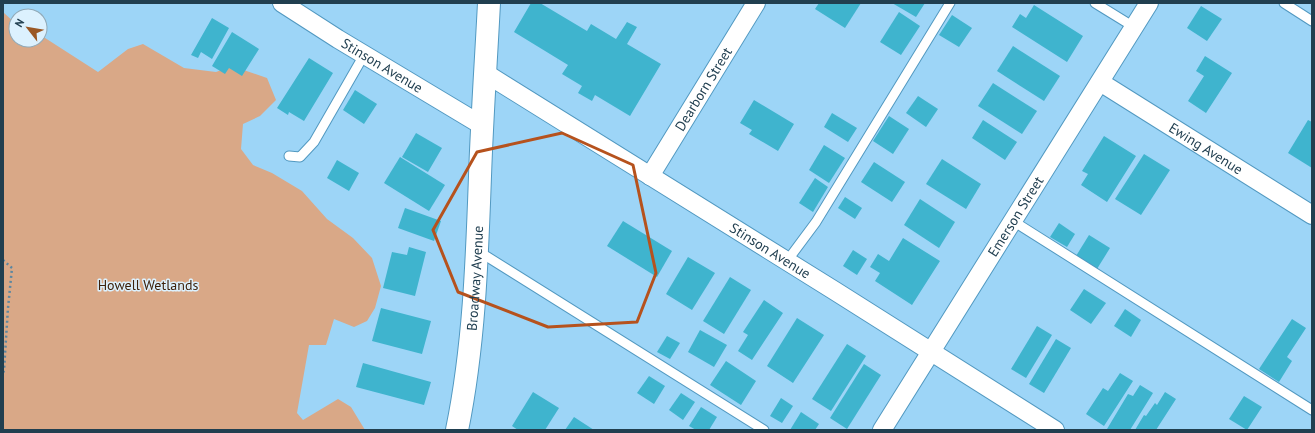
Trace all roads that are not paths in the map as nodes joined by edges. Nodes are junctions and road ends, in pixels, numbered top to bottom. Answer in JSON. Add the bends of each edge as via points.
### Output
{"nodes":[{"id":1,"x":489,"y":3,"type":"edge"},
{"id":2,"x":756,"y":3,"type":"edge"},
{"id":3,"x":950,"y":3,"type":"edge"},
{"id":4,"x":1095,"y":3,"type":"edge"},
{"id":5,"x":1149,"y":3,"type":"edge"},
{"id":6,"x":1284,"y":3,"type":"edge"},
{"id":7,"x":293,"y":6,"type":"edge"},
{"id":8,"x":1312,"y":21,"type":"edge"},
{"id":9,"x":1134,"y":27,"type":"junction"},
{"id":10,"x":364,"y":55,"type":"junction"},
{"id":11,"x":485,"y":73,"type":"junction"},
{"id":12,"x":1100,"y":82,"type":"junction"},
{"id":13,"x":483,"y":126,"type":"junction"},
{"id":14,"x":289,"y":156,"type":"dead end"},
{"id":15,"x":650,"y":176,"type":"junction"},
{"id":16,"x":1312,"y":215,"type":"edge"},
{"id":17,"x":1013,"y":221,"type":"junction"},
{"id":18,"x":477,"y":250,"type":"junction"},
{"id":19,"x":787,"y":261,"type":"junction"},
{"id":20,"x":931,"y":352,"type":"junction"},
{"id":21,"x":1312,"y":410,"type":"edge"},
{"id":22,"x":457,"y":430,"type":"edge"},
{"id":23,"x":764,"y":430,"type":"edge"},
{"id":24,"x":882,"y":430,"type":"edge"},
{"id":25,"x":1055,"y":430,"type":"edge"}],
"edges":[{"from":1,"to":11,"type":"main road"},
{"from":2,"to":15,"type":"street","name":"Dearborn Street"},
{"from":3,"to":19,"type":"lane","via":[[816,222]]},
{"from":4,"to":9,"type":"lane"},
{"from":5,"to":9,"type":"street","name":"Emerson Street"},
{"from":6,"to":8,"type":"lane"},
{"from":7,"to":10,"type":"street","name":"Stinson Avenue"},
{"from":9,"to":12,"type":"street","name":"Emerson Street"},
{"from":10,"to":13,"type":"street","name":"Stinson Avenue"},
{"from":10,"to":14,"type":"lane","via":[[314,142],[300,157]]},
{"from":11,"to":13,"type":"main road","name":"Broadway Avenue"},
{"from":11,"to":15,"type":"street","name":"Stinson Avenue"},
{"from":12,"to":16,"type":"street","name":"Ewing Avenue"},
{"from":12,"to":17,"type":"street","name":"Emerson Street"},
{"from":13,"to":18,"type":"main road","name":"Broadway Avenue"},
{"from":15,"to":19,"type":"street","name":"Stinson Avenue"},
{"from":17,"to":20,"type":"street","name":"Emerson Street"},
{"from":17,"to":21,"type":"lane"},
{"from":18,"to":22,"type":"main road","name":"Broadway Avenue","via":[[463,402]]},
{"from":18,"to":23,"type":"lane"},
{"from":19,"to":20,"type":"street","name":"Stinson Avenue"},
{"from":20,"to":24,"type":"street","name":"Emerson Street"},
{"from":20,"to":25,"type":"street","name":"Stinson Avenue"}]}
